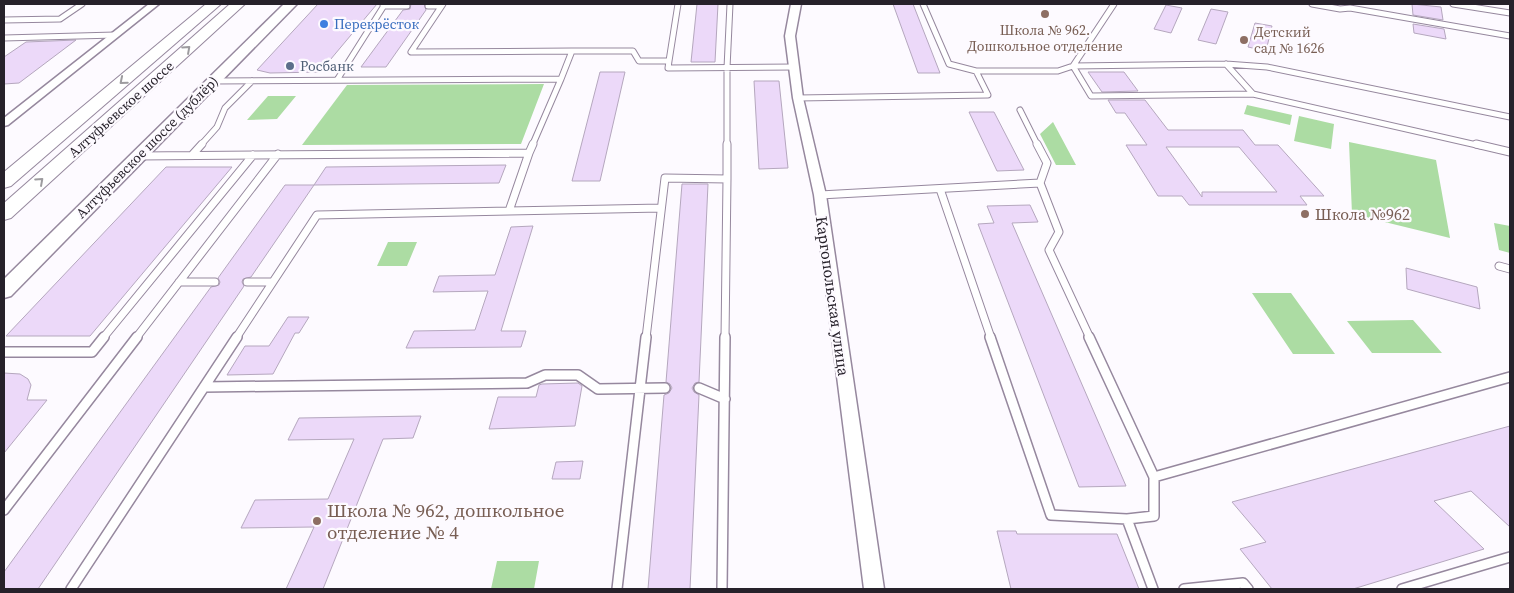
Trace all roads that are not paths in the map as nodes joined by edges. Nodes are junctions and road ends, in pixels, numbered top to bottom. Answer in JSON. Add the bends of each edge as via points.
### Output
{"nodes":[{"id":1,"x":82,"y":4,"type":"edge"},
{"id":2,"x":154,"y":4,"type":"edge"},
{"id":3,"x":214,"y":4,"type":"edge"},
{"id":4,"x":238,"y":4,"type":"edge"},
{"id":5,"x":291,"y":4,"type":"edge"},
{"id":6,"x":678,"y":4,"type":"edge"},
{"id":7,"x":730,"y":4,"type":"edge"},
{"id":8,"x":796,"y":4,"type":"edge"},
{"id":9,"x":923,"y":4,"type":"edge"},
{"id":10,"x":1114,"y":4,"type":"edge"},
{"id":11,"x":1312,"y":4,"type":"edge"},
{"id":12,"x":1453,"y":4,"type":"edge"},
{"id":13,"x":384,"y":5,"type":"edge"},
{"id":14,"x":442,"y":5,"type":"edge"},
{"id":15,"x":406,"y":6,"type":"dead end"},
{"id":16,"x":428,"y":6,"type":"dead end"},
{"id":17,"x":1351,"y":6,"type":"edge"},
{"id":18,"x":1510,"y":13,"type":"edge"},
{"id":19,"x":4,"y":20,"type":"edge"},
{"id":20,"x":115,"y":35,"type":"junction"},
{"id":21,"x":1510,"y":36,"type":"edge"},
{"id":22,"x":4,"y":38,"type":"edge"},
{"id":23,"x":572,"y":51,"type":"junction"},
{"id":24,"x":669,"y":61,"type":"junction"},
{"id":25,"x":1226,"y":64,"type":"junction"},
{"id":26,"x":1073,"y":66,"type":"junction"},
{"id":27,"x":795,"y":67,"type":"junction"},
{"id":28,"x":727,"y":68,"type":"junction"},
{"id":29,"x":976,"y":71,"type":"junction"},
{"id":30,"x":561,"y":79,"type":"junction"},
{"id":31,"x":337,"y":80,"type":"junction"},
{"id":32,"x":214,"y":81,"type":"junction"},
{"id":33,"x":252,"y":81,"type":"junction"},
{"id":34,"x":1253,"y":94,"type":"junction"},
{"id":35,"x":798,"y":98,"type":"junction"},
{"id":36,"x":1020,"y":110,"type":"dead end"},
{"id":37,"x":1510,"y":117,"type":"edge"},
{"id":38,"x":4,"y":123,"type":"edge"},
{"id":39,"x":529,"y":152,"type":"junction"},
{"id":40,"x":1510,"y":152,"type":"edge"},
{"id":41,"x":278,"y":154,"type":"junction"},
{"id":42,"x":192,"y":155,"type":"junction"},
{"id":43,"x":253,"y":155,"type":"junction"},
{"id":44,"x":139,"y":156,"type":"junction"},
{"id":45,"x":728,"y":179,"type":"junction"},
{"id":46,"x":4,"y":182,"type":"edge"},
{"id":47,"x":1040,"y":182,"type":"junction"},
{"id":48,"x":940,"y":188,"type":"junction"},
{"id":49,"x":820,"y":195,"type":"junction"},
{"id":50,"x":661,"y":208,"type":"junction"},
{"id":51,"x":509,"y":211,"type":"junction"},
{"id":52,"x":4,"y":214,"type":"edge"},
{"id":53,"x":1499,"y":266,"type":"dead end"},
{"id":54,"x":1510,"y":269,"type":"edge"},
{"id":55,"x":179,"y":282,"type":"junction"},
{"id":56,"x":214,"y":282,"type":"dead end"},
{"id":57,"x":247,"y":282,"type":"dead end"},
{"id":58,"x":272,"y":282,"type":"junction"},
{"id":59,"x":4,"y":291,"type":"edge"},
{"id":60,"x":4,"y":352,"type":"edge"},
{"id":61,"x":1510,"y":378,"type":"edge"},
{"id":62,"x":204,"y":387,"type":"junction"},
{"id":63,"x":640,"y":388,"type":"junction"},
{"id":64,"x":665,"y":388,"type":"dead end"},
{"id":65,"x":699,"y":388,"type":"dead end"},
{"id":66,"x":725,"y":399,"type":"junction"},
{"id":67,"x":1154,"y":477,"type":"junction"},
{"id":68,"x":4,"y":510,"type":"edge"},
{"id":69,"x":1127,"y":518,"type":"junction"},
{"id":70,"x":1510,"y":557,"type":"edge"},
{"id":71,"x":71,"y":589,"type":"edge"},
{"id":72,"x":617,"y":589,"type":"edge"},
{"id":73,"x":722,"y":589,"type":"edge"},
{"id":74,"x":874,"y":589,"type":"edge"},
{"id":75,"x":1153,"y":589,"type":"edge"},
{"id":76,"x":1184,"y":589,"type":"edge"},
{"id":77,"x":1248,"y":589,"type":"edge"},
{"id":78,"x":1402,"y":589,"type":"edge"}],
"edges":[{"from":1,"to":19,"type":"lane","via":[[60,19]]},
{"from":2,"to":20,"type":"street"},
{"from":3,"to":46,"type":"main road","name":"Алтуфьевское шоссе","one_way":true},
{"from":52,"to":4,"type":"main road","name":"Алтуфьевское шоссе","one_way":true},
{"from":5,"to":32,"type":"main road","name":"Алтуфьевское шоссе (дублёр)"},
{"from":6,"to":24,"type":"lane"},
{"from":7,"to":28,"type":"lane"},
{"from":8,"to":27,"type":"street","name":"Каргопольская улица","via":[[790,36]]},
{"from":9,"to":29,"type":"lane","via":[[949,64]]},
{"from":10,"to":26,"type":"lane"},
{"from":11,"to":17,"type":"lane","via":[[1340,9]]},
{"from":12,"to":18,"type":"lane"},
{"from":13,"to":15,"type":"lane"},
{"from":13,"to":31,"type":"lane"},
{"from":14,"to":16,"type":"lane"},
{"from":14,"to":23,"type":"lane","via":[[410,52]]},
{"from":17,"to":21,"type":"lane"},
{"from":20,"to":22,"type":"lane"},
{"from":20,"to":38,"type":"street"},
{"from":23,"to":24,"type":"lane","via":[[633,51],[639,61]]},
{"from":23,"to":30,"type":"lane"},
{"from":24,"to":28,"type":"lane","via":[[668,68]]},
{"from":25,"to":26,"type":"lane"},
{"from":25,"to":34,"type":"lane"},
{"from":25,"to":37,"type":"lane","via":[[1267,67]]},
{"from":26,"to":29,"type":"lane","via":[[1058,70]]},
{"from":26,"to":34,"type":"lane","via":[[1091,96]]},
{"from":27,"to":28,"type":"lane"},
{"from":27,"to":35,"type":"street","name":"Каргопольская улица"},
{"from":28,"to":45,"type":"lane"},
{"from":29,"to":35,"type":"lane","via":[[988,95]]},
{"from":30,"to":31,"type":"lane"},
{"from":30,"to":39,"type":"lane"},
{"from":31,"to":33,"type":"lane"},
{"from":32,"to":33,"type":"lane"},
{"from":32,"to":44,"type":"main road","name":"Алтуфьевское шоссе (дублёр)"},
{"from":33,"to":42,"type":"lane","via":[[225,108],[217,127]]},
{"from":34,"to":40,"type":"lane"},
{"from":35,"to":49,"type":"street","name":"Каргопольская улица"},
{"from":36,"to":47,"type":"lane","via":[[1047,163]]},
{"from":39,"to":41,"type":"lane"},
{"from":39,"to":51,"type":"lane"},
{"from":41,"to":43,"type":"lane"},
{"from":41,"to":55,"type":"lane"},
{"from":42,"to":43,"type":"lane"},
{"from":42,"to":44,"type":"lane"},
{"from":43,"to":60,"type":"lane","via":[[92,352]]},
{"from":44,"to":59,"type":"main road","name":"Алтуфьевское шоссе (дублёр)"},
{"from":45,"to":50,"type":"lane","via":[[665,178]]},
{"from":45,"to":66,"type":"lane"},
{"from":47,"to":48,"type":"lane"},
{"from":47,"to":67,"type":"lane","via":[[1059,232],[1049,250]]},
{"from":48,"to":49,"type":"lane"},
{"from":48,"to":69,"type":"lane","via":[[1051,515]]},
{"from":49,"to":74,"type":"street","name":"Каргопольская улица"},
{"from":50,"to":51,"type":"lane"},
{"from":50,"to":63,"type":"lane"},
{"from":51,"to":58,"type":"lane","via":[[317,216]]},
{"from":53,"to":54,"type":"lane"},
{"from":55,"to":56,"type":"lane"},
{"from":55,"to":68,"type":"lane"},
{"from":57,"to":58,"type":"lane"},
{"from":58,"to":62,"type":"lane"},
{"from":61,"to":67,"type":"lane"},
{"from":62,"to":63,"type":"lane","via":[[527,383],[545,375],[578,375],[598,389]]},
{"from":62,"to":71,"type":"lane"},
{"from":63,"to":64,"type":"lane"},
{"from":63,"to":72,"type":"lane"},
{"from":65,"to":66,"type":"lane"},
{"from":66,"to":73,"type":"lane"},
{"from":67,"to":69,"type":"lane","via":[[1154,516]]},
{"from":69,"to":75,"type":"lane"},
{"from":70,"to":78,"type":"lane"},
{"from":76,"to":77,"type":"lane","via":[[1244,583]]}]}
